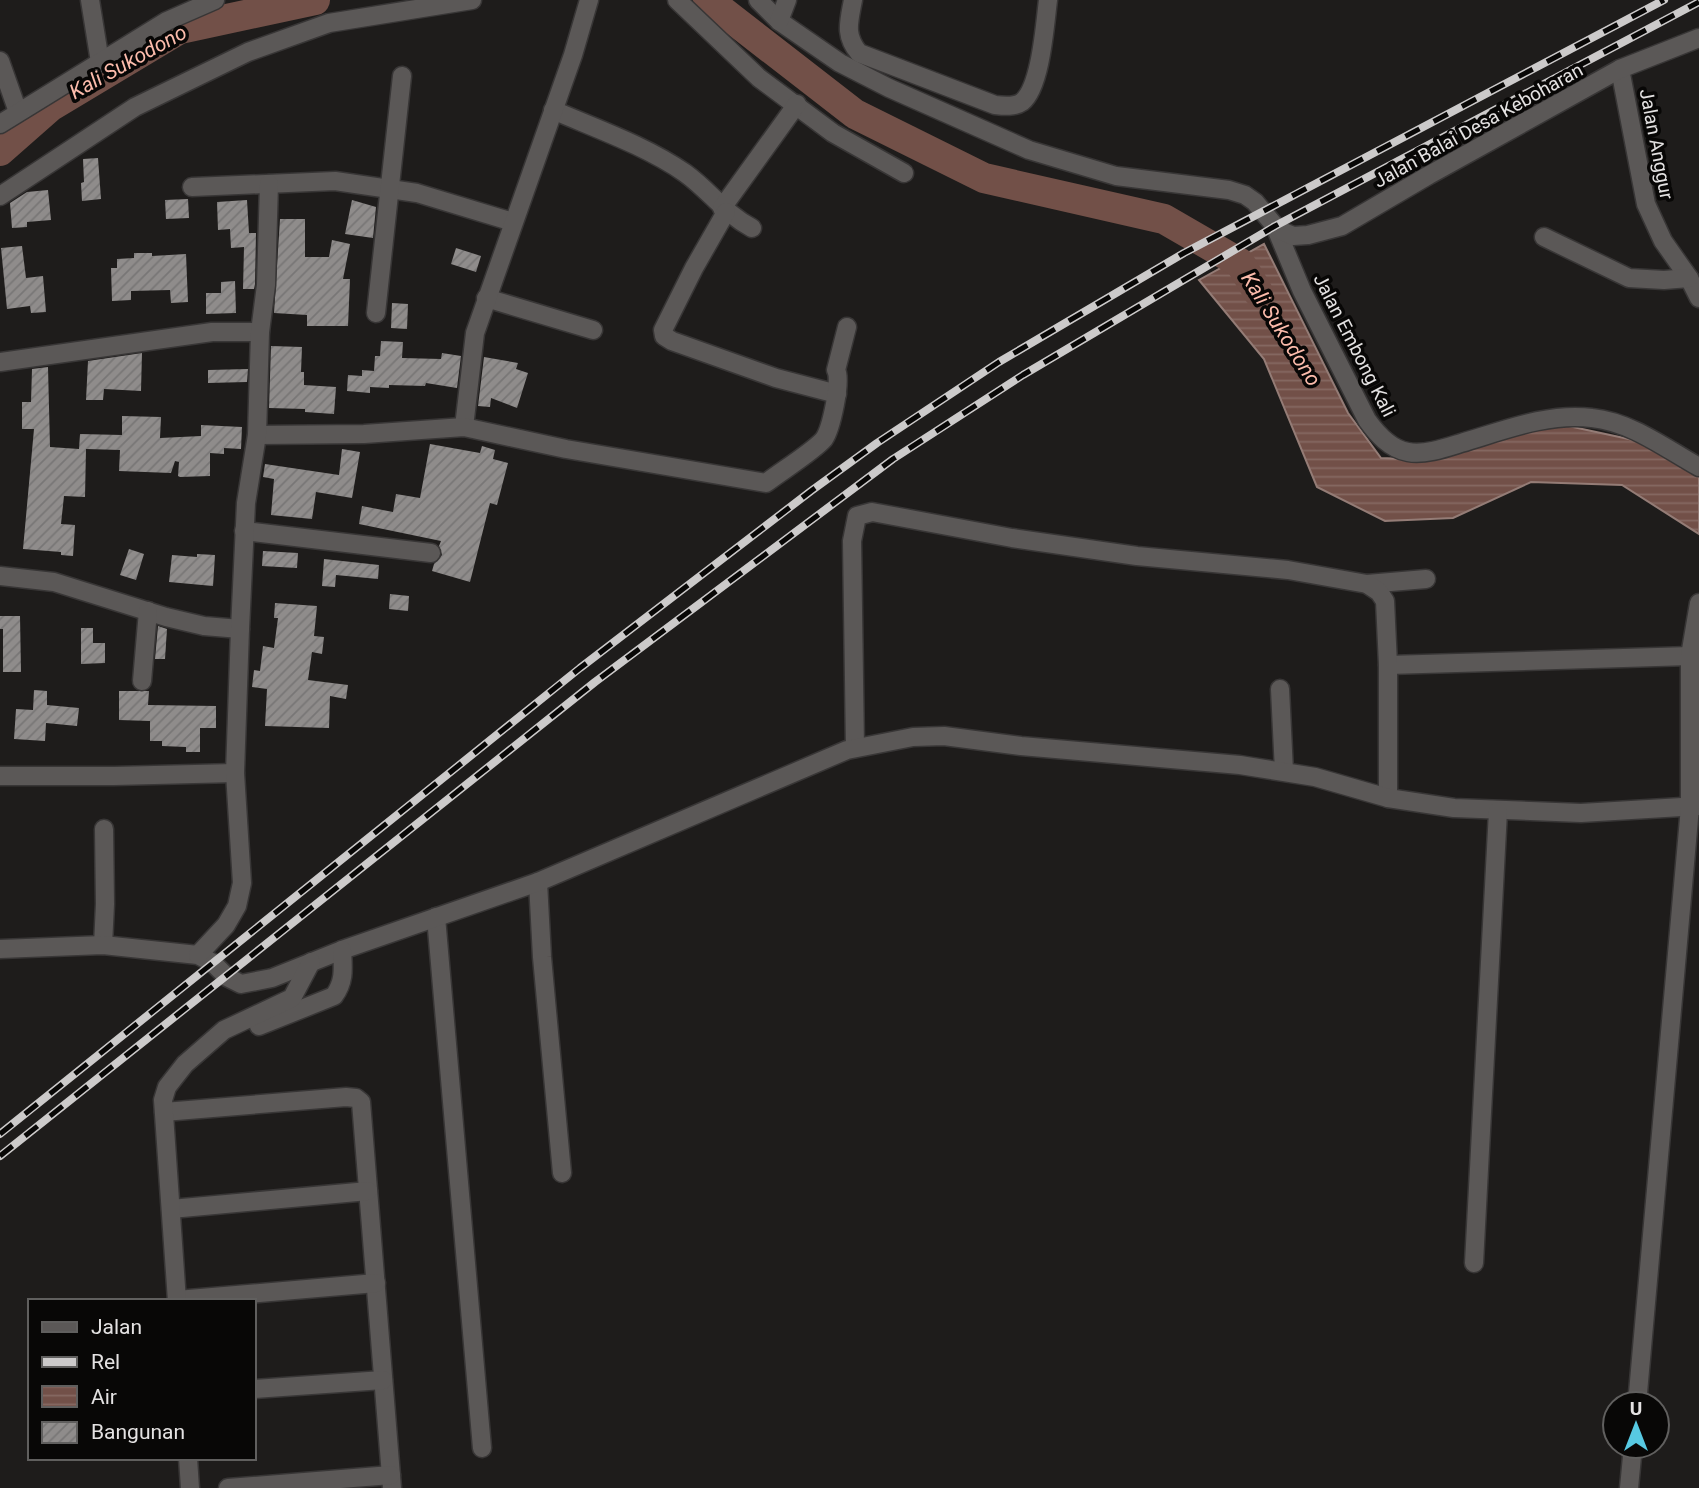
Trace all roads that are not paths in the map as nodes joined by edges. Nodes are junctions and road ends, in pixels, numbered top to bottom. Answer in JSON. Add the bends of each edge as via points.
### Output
{"nodes":[{"id":1,"x":90,"y":0,"type":"edge"},
{"id":2,"x":212,"y":0,"type":"edge"},
{"id":3,"x":472,"y":0,"type":"edge"},
{"id":4,"x":589,"y":0,"type":"edge"},
{"id":5,"x":677,"y":0,"type":"edge"},
{"id":6,"x":758,"y":0,"type":"edge"},
{"id":7,"x":786,"y":0,"type":"edge"},
{"id":8,"x":853,"y":0,"type":"edge"},
{"id":9,"x":1048,"y":0,"type":"edge"},
{"id":10,"x":779,"y":22,"type":"junction"},
{"id":11,"x":1699,"y":38,"type":"edge"},
{"id":12,"x":0,"y":61,"type":"edge"},
{"id":13,"x":100,"y":62,"type":"junction"},
{"id":14,"x":1620,"y":69,"type":"junction"},
{"id":15,"x":402,"y":76,"type":"dead end"},
{"id":16,"x":797,"y":104,"type":"junction"},
{"id":17,"x":553,"y":110,"type":"junction"},
{"id":18,"x":18,"y":112,"type":"junction"},
{"id":19,"x":0,"y":124,"type":"edge"},
{"id":20,"x":904,"y":173,"type":"dead end"},
{"id":21,"x":269,"y":184,"type":"junction"},
{"id":22,"x":192,"y":187,"type":"dead end"},
{"id":23,"x":389,"y":189,"type":"junction"},
{"id":24,"x":0,"y":197,"type":"edge"},
{"id":25,"x":724,"y":210,"type":"junction"},
{"id":26,"x":513,"y":222,"type":"junction"},
{"id":27,"x":752,"y":228,"type":"dead end"},
{"id":28,"x":1277,"y":229,"type":"junction"},
{"id":29,"x":1544,"y":237,"type":"dead end"},
{"id":30,"x":1689,"y":278,"type":"junction"},
{"id":31,"x":486,"y":298,"type":"junction"},
{"id":32,"x":1699,"y":298,"type":"edge"},
{"id":33,"x":376,"y":313,"type":"dead end"},
{"id":34,"x":847,"y":327,"type":"dead end"},
{"id":35,"x":593,"y":330,"type":"dead end"},
{"id":36,"x":260,"y":332,"type":"junction"},
{"id":37,"x":0,"y":362,"type":"edge"},
{"id":38,"x":837,"y":394,"type":"junction"},
{"id":39,"x":464,"y":427,"type":"junction"},
{"id":40,"x":257,"y":435,"type":"junction"},
{"id":41,"x":1699,"y":467,"type":"edge"},
{"id":42,"x":244,"y":531,"type":"junction"},
{"id":43,"x":431,"y":553,"type":"dead end"},
{"id":44,"x":0,"y":576,"type":"edge"},
{"id":45,"x":1426,"y":579,"type":"dead end"},
{"id":46,"x":1367,"y":584,"type":"junction"},
{"id":47,"x":1699,"y":603,"type":"edge"},
{"id":48,"x":148,"y":611,"type":"junction"},
{"id":49,"x":240,"y":629,"type":"junction"},
{"id":50,"x":1690,"y":656,"type":"junction"},
{"id":51,"x":1388,"y":665,"type":"junction"},
{"id":52,"x":142,"y":681,"type":"dead end"},
{"id":53,"x":1280,"y":689,"type":"dead end"},
{"id":54,"x":855,"y":748,"type":"junction"},
{"id":55,"x":1284,"y":771,"type":"junction"},
{"id":56,"x":235,"y":773,"type":"junction"},
{"id":57,"x":0,"y":776,"type":"edge"},
{"id":58,"x":1388,"y":798,"type":"junction"},
{"id":59,"x":1694,"y":807,"type":"edge"},
{"id":60,"x":1498,"y":811,"type":"junction"},
{"id":61,"x":104,"y":829,"type":"dead end"},
{"id":62,"x":538,"y":882,"type":"junction"},
{"id":63,"x":436,"y":917,"type":"junction"},
{"id":64,"x":103,"y":945,"type":"junction"},
{"id":65,"x":0,"y":949,"type":"edge"},
{"id":66,"x":342,"y":950,"type":"junction"},
{"id":67,"x":198,"y":956,"type":"junction"},
{"id":68,"x":311,"y":962,"type":"junction"},
{"id":69,"x":334,"y":996,"type":"junction"},
{"id":70,"x":292,"y":998,"type":"junction"},
{"id":71,"x":204,"y":1049,"type":"junction"},
{"id":72,"x":164,"y":1112,"type":"junction"},
{"id":73,"x":562,"y":1173,"type":"dead end"},
{"id":74,"x":368,"y":1191,"type":"junction"},
{"id":75,"x":171,"y":1209,"type":"junction"},
{"id":76,"x":1474,"y":1263,"type":"dead end"},
{"id":77,"x":376,"y":1283,"type":"junction"},
{"id":78,"x":177,"y":1299,"type":"edge"},
{"id":79,"x":189,"y":1299,"type":"edge"},
{"id":80,"x":383,"y":1380,"type":"junction"},
{"id":81,"x":256,"y":1389,"type":"edge"},
{"id":82,"x":1638,"y":1390,"type":"edge"},
{"id":83,"x":482,"y":1448,"type":"dead end"},
{"id":84,"x":188,"y":1460,"type":"edge"},
{"id":85,"x":1632,"y":1460,"type":"edge"},
{"id":86,"x":391,"y":1482,"type":"edge"},
{"id":87,"x":290,"y":1486,"type":"edge"},
{"id":88,"x":190,"y":1488,"type":"edge"},
{"id":89,"x":228,"y":1488,"type":"edge"},
{"id":90,"x":1629,"y":1488,"type":"edge"}],
"edges":[{"from":1,"to":13,"type":"street"},
{"from":2,"to":13,"type":"street"},
{"from":3,"to":24,"type":"street","via":[[329,23],[248,52],[135,107]]},
{"from":4,"to":17,"type":"street"},
{"from":5,"to":16,"type":"street","via":[[759,78]]},
{"from":6,"to":10,"type":"street","name":"Jalan Embong Kali"},
{"from":7,"to":10,"type":"street"},
{"from":8,"to":9,"type":"street","via":[[849,41],[859,53],[995,105],[1010,106],[1029,93],[1040,65]]},
{"from":10,"to":28,"type":"street","name":"Jalan Embong Kali","via":[[863,75],[1012,143],[1115,176],[1245,195]]},
{"from":11,"to":14,"type":"street","name":"Jalan Balai Desa Keboharan"},
{"from":12,"to":18,"type":"street"},
{"from":13,"to":18,"type":"street"},
{"from":14,"to":28,"type":"street","name":"Jalan Balai Desa Keboharan","via":[[1342,226],[1293,236]]},
{"from":14,"to":30,"type":"street","name":"Jalan Anggur","via":[[1646,204],[1663,241]]},
{"from":15,"to":23,"type":"street"},
{"from":16,"to":20,"type":"street","via":[[833,133]]},
{"from":16,"to":25,"type":"street"},
{"from":17,"to":25,"type":"street","via":[[683,172],[712,194]]},
{"from":17,"to":26,"type":"street"},
{"from":18,"to":19,"type":"street"},
{"from":21,"to":22,"type":"street"},
{"from":21,"to":23,"type":"street","via":[[335,181]]},
{"from":21,"to":36,"type":"street"},
{"from":23,"to":26,"type":"street"},
{"from":23,"to":33,"type":"street"},
{"from":25,"to":27,"type":"street"},
{"from":25,"to":38,"type":"street","via":[[664,336],[776,378]]},
{"from":26,"to":31,"type":"street"},
{"from":28,"to":41,"type":"street","name":"Jalan Embong Kali","via":[[1302,291],[1367,420],[1397,448],[1426,452],[1522,425],[1591,417],[1615,422]]},
{"from":29,"to":30,"type":"street","via":[[1629,278]]},
{"from":30,"to":32,"type":"street","name":"Jalan Anggur"},
{"from":31,"to":35,"type":"street"},
{"from":31,"to":39,"type":"street","via":[[475,333]]},
{"from":34,"to":38,"type":"street","via":[[836,370],[840,376]]},
{"from":36,"to":37,"type":"street","via":[[212,332]]},
{"from":36,"to":40,"type":"street"},
{"from":38,"to":39,"type":"street","via":[[825,438],[766,482]]},
{"from":39,"to":40,"type":"street"},
{"from":40,"to":42,"type":"street"},
{"from":42,"to":43,"type":"street"},
{"from":42,"to":49,"type":"street"},
{"from":44,"to":48,"type":"street","via":[[54,582]]},
{"from":45,"to":46,"type":"street"},
{"from":46,"to":51,"type":"street","via":[[1385,601]]},
{"from":46,"to":54,"type":"street","via":[[1288,570],[1012,538],[872,512],[857,516],[852,541]]},
{"from":47,"to":50,"type":"street"},
{"from":48,"to":49,"type":"street","via":[[204,626]]},
{"from":48,"to":52,"type":"street"},
{"from":49,"to":56,"type":"street"},
{"from":50,"to":51,"type":"street"},
{"from":50,"to":59,"type":"street"},
{"from":51,"to":58,"type":"street"},
{"from":53,"to":55,"type":"street"},
{"from":54,"to":55,"type":"street","via":[[944,736]]},
{"from":54,"to":62,"type":"street"},
{"from":55,"to":58,"type":"street"},
{"from":56,"to":57,"type":"street"},
{"from":56,"to":67,"type":"street","via":[[242,883],[237,906],[226,925]]},
{"from":58,"to":60,"type":"street"},
{"from":59,"to":60,"type":"street","via":[[1593,813]]},
{"from":59,"to":82,"type":"street"},
{"from":60,"to":76,"type":"street"},
{"from":61,"to":64,"type":"street"},
{"from":62,"to":63,"type":"street"},
{"from":62,"to":73,"type":"street"},
{"from":63,"to":66,"type":"street"},
{"from":63,"to":83,"type":"street"},
{"from":64,"to":65,"type":"street"},
{"from":64,"to":67,"type":"street"},
{"from":66,"to":68,"type":"street"},
{"from":66,"to":69,"type":"street","via":[[343,977]]},
{"from":67,"to":68,"type":"street","via":[[241,984],[272,978]]},
{"from":68,"to":70,"type":"street"},
{"from":69,"to":70,"type":"street"},
{"from":69,"to":71,"type":"street"},
{"from":70,"to":71,"type":"street","via":[[224,1030]]},
{"from":71,"to":72,"type":"street","via":[[167,1087]]},
{"from":72,"to":74,"type":"street","via":[[356,1098],[361,1102]]},
{"from":72,"to":75,"type":"street"},
{"from":74,"to":75,"type":"street"},
{"from":74,"to":77,"type":"street"},
{"from":75,"to":78,"type":"street"},
{"from":77,"to":79,"type":"street"},
{"from":77,"to":80,"type":"street"},
{"from":80,"to":81,"type":"street"},
{"from":80,"to":86,"type":"street"},
{"from":84,"to":88,"type":"street"},
{"from":85,"to":90,"type":"street"},
{"from":86,"to":87,"type":"street"},
{"from":87,"to":89,"type":"street"}]}
